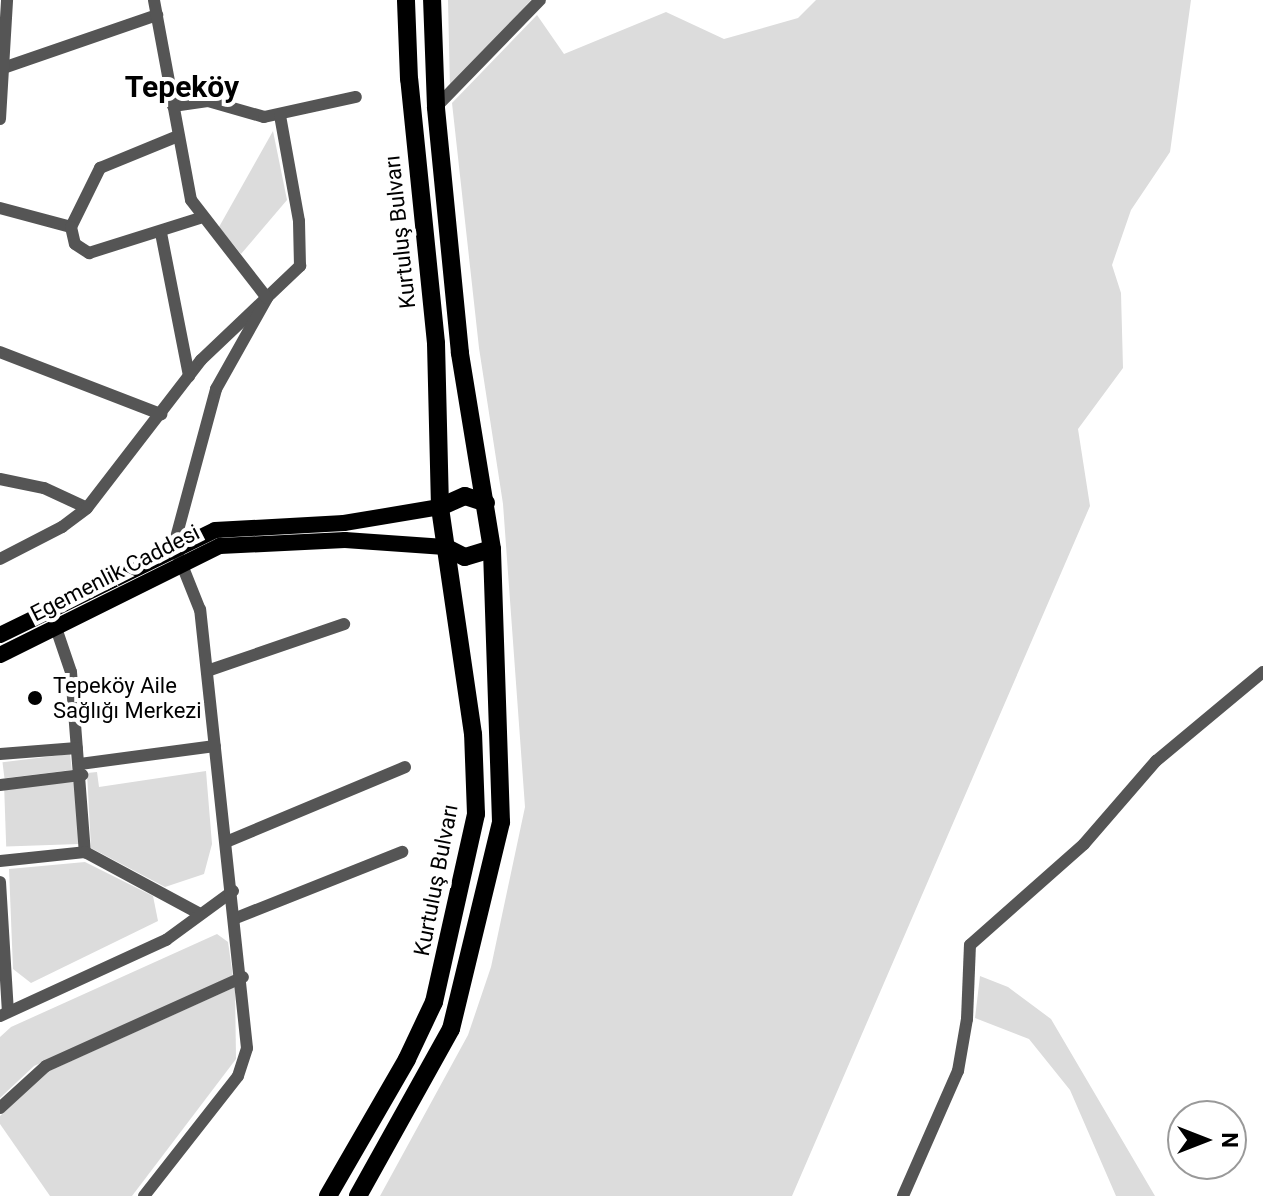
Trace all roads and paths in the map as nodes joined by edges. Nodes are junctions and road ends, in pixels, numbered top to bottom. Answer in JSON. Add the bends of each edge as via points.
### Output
{"nodes":[{"id":1,"x":7,"y":0,"type":"edge"},
{"id":2,"x":154,"y":0,"type":"edge"},
{"id":3,"x":406,"y":0,"type":"edge"},
{"id":4,"x":432,"y":0,"type":"edge"},
{"id":5,"x":540,"y":0,"type":"edge"},
{"id":6,"x":157,"y":15,"type":"junction"},
{"id":7,"x":6,"y":67,"type":"junction"},
{"id":8,"x":356,"y":97,"type":"dead end"},
{"id":9,"x":173,"y":106,"type":"junction"},
{"id":10,"x":436,"y":107,"type":"junction"},
{"id":11,"x":280,"y":115,"type":"junction"},
{"id":12,"x":0,"y":119,"type":"edge"},
{"id":13,"x":178,"y":136,"type":"junction"},
{"id":14,"x":0,"y":208,"type":"edge"},
{"id":15,"x":200,"y":218,"type":"junction"},
{"id":16,"x":71,"y":227,"type":"junction"},
{"id":17,"x":161,"y":233,"type":"junction"},
{"id":18,"x":267,"y":298,"type":"junction"},
{"id":19,"x":0,"y":352,"type":"edge"},
{"id":20,"x":189,"y":376,"type":"junction"},
{"id":21,"x":161,"y":414,"type":"junction"},
{"id":22,"x":0,"y":479,"type":"edge"},
{"id":23,"x":486,"y":503,"type":"junction"},
{"id":24,"x":440,"y":507,"type":"junction"},
{"id":25,"x":87,"y":508,"type":"junction"},
{"id":26,"x":445,"y":547,"type":"junction"},
{"id":27,"x":492,"y":549,"type":"junction"},
{"id":28,"x":177,"y":557,"type":"junction"},
{"id":29,"x":0,"y":559,"type":"edge"},
{"id":30,"x":344,"y":624,"type":"dead end"},
{"id":31,"x":56,"y":628,"type":"junction"},
{"id":32,"x":0,"y":635,"type":"edge"},
{"id":33,"x":0,"y":655,"type":"edge"},
{"id":34,"x":207,"y":671,"type":"junction"},
{"id":35,"x":1263,"y":672,"type":"edge"},
{"id":36,"x":215,"y":746,"type":"junction"},
{"id":37,"x":77,"y":748,"type":"junction"},
{"id":38,"x":0,"y":754,"type":"edge"},
{"id":39,"x":405,"y":767,"type":"dead end"},
{"id":40,"x":81,"y":770,"type":"junction"},
{"id":41,"x":0,"y":785,"type":"edge"},
{"id":42,"x":226,"y":842,"type":"junction"},
{"id":43,"x":85,"y":852,"type":"junction"},
{"id":44,"x":402,"y":852,"type":"dead end"},
{"id":45,"x":0,"y":861,"type":"edge"},
{"id":46,"x":0,"y":882,"type":"edge"},
{"id":47,"x":233,"y":891,"type":"junction"},
{"id":48,"x":200,"y":914,"type":"junction"},
{"id":49,"x":236,"y":918,"type":"junction"},
{"id":50,"x":243,"y":977,"type":"junction"},
{"id":51,"x":4,"y":1014,"type":"edge"},
{"id":52,"x":0,"y":1108,"type":"edge"},
{"id":53,"x":144,"y":1196,"type":"edge"},
{"id":54,"x":328,"y":1196,"type":"edge"},
{"id":55,"x":358,"y":1196,"type":"edge"},
{"id":56,"x":903,"y":1196,"type":"edge"}],
"edges":[{"from":1,"to":7,"type":"street"},
{"from":2,"to":6,"type":"street"},
{"from":3,"to":24,"type":"highway","name":"Kurtuluş Bulvarı","via":[[436,343]]},
{"from":4,"to":10,"type":"highway"},
{"from":5,"to":10,"type":"street"},
{"from":6,"to":7,"type":"street"},
{"from":6,"to":9,"type":"street"},
{"from":7,"to":12,"type":"street"},
{"from":8,"to":11,"type":"street"},
{"from":9,"to":11,"type":"street","via":[[201,100],[245,115]]},
{"from":9,"to":13,"type":"street"},
{"from":10,"to":23,"type":"highway","via":[[460,353]]},
{"from":11,"to":18,"type":"street","via":[[302,260]]},
{"from":13,"to":15,"type":"street","via":[[186,184]]},
{"from":13,"to":16,"type":"street","via":[[100,168]]},
{"from":14,"to":16,"type":"street"},
{"from":15,"to":17,"type":"street"},
{"from":15,"to":18,"type":"street"},
{"from":16,"to":17,"type":"street","via":[[75,244],[89,253]]},
{"from":17,"to":20,"type":"street"},
{"from":18,"to":20,"type":"street","via":[[238,320]]},
{"from":18,"to":28,"type":"street","via":[[216,389],[176,520]]},
{"from":19,"to":21,"type":"street"},
{"from":20,"to":21,"type":"street"},
{"from":21,"to":25,"type":"street"},
{"from":22,"to":25,"type":"street","via":[[44,488]]},
{"from":23,"to":24,"type":"highway","via":[[465,496]]},
{"from":23,"to":27,"type":"highway"},
{"from":24,"to":26,"type":"highway"},
{"from":24,"to":28,"type":"main road","name":"Egemenlik Caddesi","via":[[344,523],[223,528]]},
{"from":25,"to":29,"type":"street"},
{"from":26,"to":27,"type":"highway","via":[[474,557]]},
{"from":26,"to":28,"type":"main road","name":"Egemenlik Caddesi","via":[[365,540],[250,542]]},
{"from":26,"to":54,"type":"highway","name":"Kurtuluş Bulvarı","via":[[473,734],[477,782],[472,842],[422,1031]]},
{"from":27,"to":55,"type":"highway","via":[[502,796],[495,850],[451,1029]]},
{"from":28,"to":31,"type":"main road","name":"Egemenlik Caddesi"},
{"from":28,"to":32,"type":"main road","name":"Egemenlik Caddesi"},
{"from":28,"to":34,"type":"street","via":[[198,599]]},
{"from":30,"to":34,"type":"street"},
{"from":31,"to":33,"type":"main road","name":"Egemenlik Caddesi"},
{"from":31,"to":37,"type":"street","via":[[71,672]]},
{"from":34,"to":36,"type":"street"},
{"from":35,"to":56,"type":"street","via":[[1156,761],[1084,844],[970,945],[967,1019],[958,1071]]},
{"from":36,"to":40,"type":"street"},
{"from":36,"to":42,"type":"street"},
{"from":37,"to":38,"type":"street"},
{"from":37,"to":40,"type":"street"},
{"from":39,"to":42,"type":"street"},
{"from":40,"to":41,"type":"street"},
{"from":40,"to":43,"type":"street"},
{"from":42,"to":47,"type":"street"},
{"from":43,"to":45,"type":"street"},
{"from":43,"to":48,"type":"street"},
{"from":44,"to":49,"type":"street"},
{"from":46,"to":51,"type":"street"},
{"from":47,"to":48,"type":"street"},
{"from":47,"to":49,"type":"street"},
{"from":48,"to":51,"type":"street","via":[[166,940]]},
{"from":49,"to":50,"type":"street"},
{"from":50,"to":52,"type":"street","via":[[46,1066]]},
{"from":50,"to":53,"type":"street","via":[[247,1048],[242,1068]]}]}
